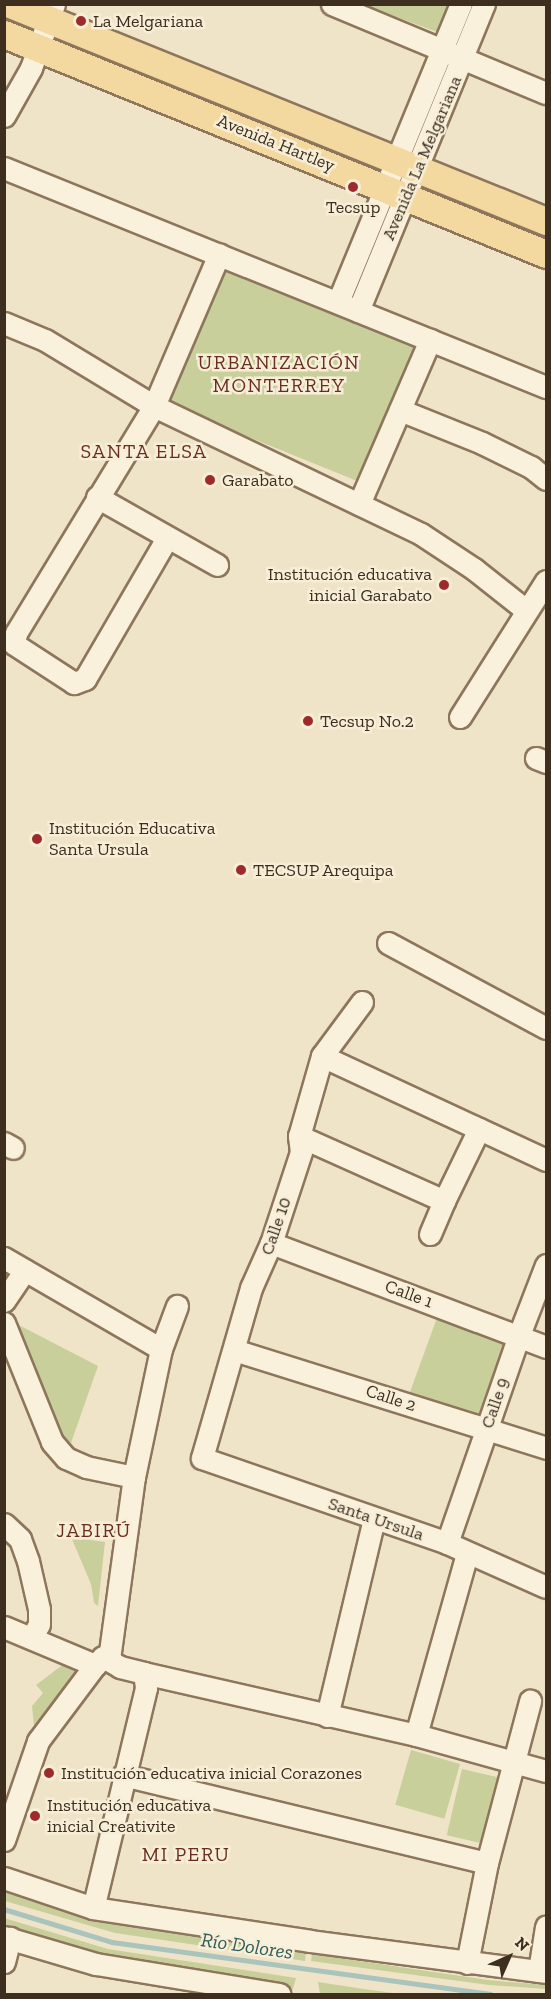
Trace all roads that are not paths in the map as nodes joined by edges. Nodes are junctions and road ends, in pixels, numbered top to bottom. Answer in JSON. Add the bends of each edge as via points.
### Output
{"nodes":[{"id":1,"x":10,"y":4,"type":"edge"},
{"id":2,"x":332,"y":4,"type":"edge"},
{"id":3,"x":461,"y":4,"type":"edge"},
{"id":4,"x":484,"y":4,"type":"edge"},
{"id":5,"x":52,"y":12,"type":"edge"},
{"id":6,"x":4,"y":34,"type":"edge"},
{"id":7,"x":39,"y":46,"type":"junction"},
{"id":8,"x":442,"y":51,"type":"junction"},
{"id":9,"x":463,"y":60,"type":"junction"},
{"id":10,"x":546,"y":93,"type":"edge"},
{"id":11,"x":4,"y":116,"type":"edge"},
{"id":12,"x":407,"y":166,"type":"junction"},
{"id":13,"x":4,"y":168,"type":"edge"},
{"id":14,"x":395,"y":193,"type":"junction"},
{"id":15,"x":546,"y":221,"type":"edge"},
{"id":16,"x":219,"y":254,"type":"junction"},
{"id":17,"x":546,"y":254,"type":"edge"},
{"id":18,"x":338,"y":302,"type":"junction"},
{"id":19,"x":358,"y":311,"type":"junction"},
{"id":20,"x":4,"y":323,"type":"edge"},
{"id":21,"x":430,"y":340,"type":"junction"},
{"id":22,"x":546,"y":387,"type":"edge"},
{"id":23,"x":154,"y":406,"type":"junction"},
{"id":24,"x":400,"y":410,"type":"junction"},
{"id":25,"x":546,"y":479,"type":"edge"},
{"id":26,"x":97,"y":497,"type":"junction"},
{"id":27,"x":359,"y":504,"type":"junction"},
{"id":28,"x":167,"y":538,"type":"junction"},
{"id":29,"x":217,"y":565,"type":"dead end"},
{"id":30,"x":546,"y":580,"type":"edge"},
{"id":31,"x":526,"y":610,"type":"junction"},
{"id":32,"x":460,"y":717,"type":"dead end"},
{"id":33,"x":388,"y":943,"type":"dead end"},
{"id":34,"x":362,"y":1002,"type":"dead end"},
{"id":35,"x":546,"y":1028,"type":"edge"},
{"id":36,"x":322,"y":1056,"type":"junction"},
{"id":37,"x":479,"y":1129,"type":"junction"},
{"id":38,"x":299,"y":1136,"type":"junction"},
{"id":39,"x":546,"y":1160,"type":"edge"},
{"id":40,"x":444,"y":1202,"type":"junction"},
{"id":41,"x":430,"y":1234,"type":"dead end"},
{"id":42,"x":271,"y":1243,"type":"junction"},
{"id":43,"x":4,"y":1258,"type":"edge"},
{"id":44,"x":546,"y":1265,"type":"edge"},
{"id":45,"x":25,"y":1270,"type":"junction"},
{"id":46,"x":4,"y":1301,"type":"edge"},
{"id":47,"x":177,"y":1306,"type":"dead end"},
{"id":48,"x":4,"y":1323,"type":"edge"},
{"id":49,"x":519,"y":1335,"type":"junction"},
{"id":50,"x":546,"y":1347,"type":"edge"},
{"id":51,"x":161,"y":1349,"type":"junction"},
{"id":52,"x":234,"y":1350,"type":"junction"},
{"id":53,"x":487,"y":1429,"type":"junction"},
{"id":54,"x":546,"y":1448,"type":"edge"},
{"id":55,"x":202,"y":1458,"type":"joint"},
{"id":56,"x":134,"y":1477,"type":"junction"},
{"id":57,"x":374,"y":1519,"type":"junction"},
{"id":58,"x":4,"y":1524,"type":"edge"},
{"id":59,"x":447,"y":1543,"type":"junction"},
{"id":60,"x":467,"y":1553,"type":"junction"},
{"id":61,"x":546,"y":1587,"type":"edge"},
{"id":62,"x":4,"y":1627,"type":"edge"},
{"id":63,"x":32,"y":1638,"type":"junction"},
{"id":64,"x":102,"y":1662,"type":"junction"},
{"id":65,"x":144,"y":1673,"type":"junction"},
{"id":66,"x":530,"y":1701,"type":"dead end"},
{"id":67,"x":327,"y":1716,"type":"junction"},
{"id":68,"x":416,"y":1735,"type":"junction"},
{"id":69,"x":513,"y":1762,"type":"junction"},
{"id":70,"x":546,"y":1771,"type":"edge"},
{"id":71,"x":123,"y":1775,"type":"junction"},
{"id":72,"x":4,"y":1840,"type":"edge"},
{"id":73,"x":487,"y":1863,"type":"junction"},
{"id":74,"x":4,"y":1878,"type":"edge"},
{"id":75,"x":93,"y":1908,"type":"junction"},
{"id":76,"x":546,"y":1927,"type":"edge"},
{"id":77,"x":7,"y":1938,"type":"edge"},
{"id":78,"x":4,"y":1962,"type":"edge"},
{"id":79,"x":467,"y":1963,"type":"junction"},
{"id":80,"x":542,"y":1972,"type":"edge"},
{"id":81,"x":280,"y":1995,"type":"edge"}],
"edges":[{"from":1,"to":5,"type":"main road","name":"Avenida Hartley"},
{"from":2,"to":8,"type":"street"},
{"from":3,"to":8,"type":"street","name":"Avenida La Melgariana"},
{"from":4,"to":9,"type":"street","name":"Avenida La Melgariana"},
{"from":5,"to":7,"type":"street"},
{"from":5,"to":12,"type":"main road","name":"Avenida Hartley"},
{"from":6,"to":7,"type":"main road","name":"Avenida Hartley"},
{"from":7,"to":11,"type":"street"},
{"from":7,"to":14,"type":"main road","name":"Avenida Hartley"},
{"from":8,"to":9,"type":"street"},
{"from":8,"to":12,"type":"street","name":"Avenida La Melgariana"},
{"from":9,"to":10,"type":"street"},
{"from":9,"to":12,"type":"street","name":"Avenida La Melgariana"},
{"from":12,"to":14,"type":"street","name":"Avenida La Melgariana"},
{"from":12,"to":15,"type":"main road","name":"Avenida Hartley"},
{"from":13,"to":16,"type":"street"},
{"from":14,"to":17,"type":"main road","name":"Avenida Hartley"},
{"from":14,"to":18,"type":"street","name":"Avenida La Melgariana"},
{"from":14,"to":19,"type":"street","name":"Avenida La Melgariana"},
{"from":16,"to":18,"type":"street"},
{"from":16,"to":23,"type":"street"},
{"from":18,"to":19,"type":"street"},
{"from":19,"to":21,"type":"street"},
{"from":20,"to":23,"type":"street","via":[[45,340]]},
{"from":21,"to":22,"type":"street"},
{"from":21,"to":24,"type":"street"},
{"from":23,"to":26,"type":"street"},
{"from":23,"to":27,"type":"street"},
{"from":24,"to":25,"type":"street","via":[[483,443]]},
{"from":24,"to":27,"type":"street"},
{"from":26,"to":28,"type":"street"},
{"from":26,"to":28,"type":"street","via":[[16,633],[14,644],[74,682],[86,679]]},
{"from":27,"to":31,"type":"street","via":[[421,534]]},
{"from":28,"to":29,"type":"street"},
{"from":30,"to":31,"type":"street"},
{"from":31,"to":32,"type":"street"},
{"from":33,"to":35,"type":"street"},
{"from":34,"to":36,"type":"street","name":"Calle 10"},
{"from":36,"to":37,"type":"street"},
{"from":36,"to":38,"type":"street","name":"Calle 10"},
{"from":37,"to":39,"type":"street"},
{"from":37,"to":40,"type":"street"},
{"from":38,"to":40,"type":"street"},
{"from":38,"to":42,"type":"street","name":"Calle 10","via":[[301,1152]]},
{"from":40,"to":41,"type":"street"},
{"from":42,"to":49,"type":"street","name":"Calle 1"},
{"from":42,"to":52,"type":"street","name":"Calle 10","via":[[251,1288]]},
{"from":43,"to":45,"type":"street"},
{"from":44,"to":49,"type":"street","name":"Calle 9"},
{"from":45,"to":46,"type":"street"},
{"from":45,"to":51,"type":"street"},
{"from":47,"to":51,"type":"street"},
{"from":48,"to":56,"type":"street","via":[[52,1442],[66,1458],[86,1467]]},
{"from":49,"to":50,"type":"street","name":"Calle 1"},
{"from":49,"to":53,"type":"street","name":"Calle 9"},
{"from":51,"to":56,"type":"street"},
{"from":52,"to":53,"type":"street","name":"Calle 2"},
{"from":52,"to":55,"type":"street","name":"Calle 10"},
{"from":53,"to":54,"type":"street","name":"Calle 2"},
{"from":53,"to":59,"type":"street","name":"Calle 9"},
{"from":55,"to":57,"type":"street","name":"Santa Ursula"},
{"from":56,"to":64,"type":"street"},
{"from":57,"to":59,"type":"street","name":"Santa Ursula"},
{"from":57,"to":67,"type":"street"},
{"from":58,"to":63,"type":"street","via":[[20,1539],[28,1561],[39,1609],[39,1624]]},
{"from":59,"to":60,"type":"street","name":"Santa Ursula"},
{"from":60,"to":61,"type":"street","name":"Santa Ursula"},
{"from":60,"to":68,"type":"street"},
{"from":62,"to":63,"type":"street"},
{"from":63,"to":64,"type":"street"},
{"from":64,"to":65,"type":"street"},
{"from":64,"to":72,"type":"street","via":[[38,1741]]},
{"from":65,"to":67,"type":"street"},
{"from":65,"to":71,"type":"street","via":[[146,1688]]},
{"from":66,"to":69,"type":"street"},
{"from":67,"to":68,"type":"street"},
{"from":68,"to":69,"type":"street"},
{"from":69,"to":70,"type":"street"},
{"from":69,"to":73,"type":"street"},
{"from":71,"to":73,"type":"street"},
{"from":71,"to":75,"type":"street"},
{"from":73,"to":79,"type":"street"},
{"from":74,"to":75,"type":"street"},
{"from":75,"to":79,"type":"street"},
{"from":76,"to":80,"type":"street"},
{"from":77,"to":78,"type":"street"},
{"from":77,"to":81,"type":"street","via":[[96,1964]]},
{"from":79,"to":80,"type":"street"}]}
